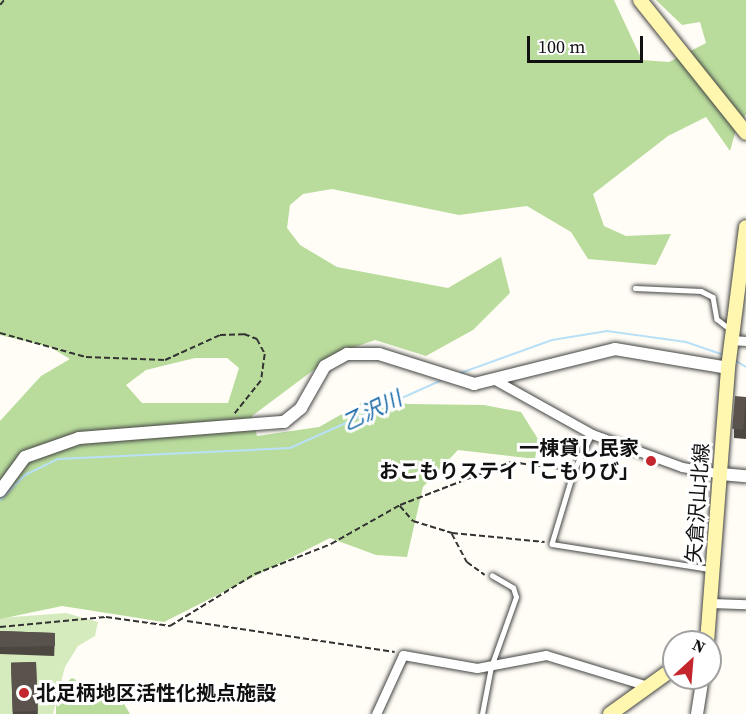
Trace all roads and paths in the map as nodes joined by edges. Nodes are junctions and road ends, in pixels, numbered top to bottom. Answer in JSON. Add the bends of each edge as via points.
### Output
{"nodes":[{"id":1,"x":4,"y":0,"type":"edge"},
{"id":2,"x":640,"y":0,"type":"edge"},
{"id":3,"x":0,"y":5,"type":"edge"},
{"id":4,"x":746,"y":133,"type":"edge"},
{"id":5,"x":746,"y":227,"type":"edge"},
{"id":6,"x":634,"y":288,"type":"dead end"},
{"id":7,"x":0,"y":333,"type":"edge"},
{"id":8,"x":732,"y":335,"type":"junction"},
{"id":9,"x":746,"y":341,"type":"edge"},
{"id":10,"x":728,"y":368,"type":"junction"},
{"id":11,"x":495,"y":380,"type":"junction"},
{"id":12,"x":222,"y":429,"type":"junction"},
{"id":13,"x":592,"y":434,"type":"junction"},
{"id":14,"x":574,"y":471,"type":"junction"},
{"id":15,"x":721,"y":474,"type":"junction"},
{"id":16,"x":746,"y":476,"type":"edge"},
{"id":17,"x":0,"y":490,"type":"edge"},
{"id":18,"x":400,"y":505,"type":"junction"},
{"id":19,"x":452,"y":533,"type":"junction"},
{"id":20,"x":552,"y":544,"type":"junction"},
{"id":21,"x":713,"y":569,"type":"junction"},
{"id":22,"x":492,"y":576,"type":"joint"},
{"id":23,"x":711,"y":603,"type":"junction"},
{"id":24,"x":746,"y":604,"type":"edge"},
{"id":25,"x":186,"y":621,"type":"junction"},
{"id":26,"x":0,"y":627,"type":"edge"},
{"id":27,"x":708,"y":630,"type":"edge"},
{"id":28,"x":403,"y":655,"type":"junction"},
{"id":29,"x":491,"y":667,"type":"junction"},
{"id":30,"x":662,"y":675,"type":"edge"},
{"id":31,"x":645,"y":685,"type":"junction"},
{"id":32,"x":701,"y":690,"type":"edge"},
{"id":33,"x":376,"y":714,"type":"edge"},
{"id":34,"x":482,"y":714,"type":"edge"},
{"id":35,"x":610,"y":714,"type":"edge"},
{"id":36,"x":697,"y":714,"type":"edge"}],
"edges":[{"from":1,"to":3,"type":"path"},
{"from":2,"to":4,"type":"main road"},
{"from":5,"to":8,"type":"main road"},
{"from":6,"to":8,"type":"lane","via":[[701,291],[713,297],[717,319]]},
{"from":7,"to":12,"type":"path","via":[[104,360],[177,358],[233,332],[257,339],[265,354],[261,381]]},
{"from":8,"to":9,"type":"street"},
{"from":8,"to":10,"type":"main road","name":"矢倉沢山北線"},
{"from":10,"to":11,"type":"street","via":[[615,349]]},
{"from":10,"to":15,"type":"main road","name":"矢倉沢山北線"},
{"from":11,"to":12,"type":"street","via":[[453,380],[379,354],[347,354],[325,366],[293,417]]},
{"from":11,"to":13,"type":"street"},
{"from":12,"to":17,"type":"street","via":[[79,438],[25,457]]},
{"from":13,"to":14,"type":"lane"},
{"from":13,"to":15,"type":"street","via":[[682,467]]},
{"from":14,"to":18,"type":"path","via":[[512,462]]},
{"from":14,"to":20,"type":"lane"},
{"from":15,"to":16,"type":"street"},
{"from":15,"to":21,"type":"main road","name":"矢倉沢山北線"},
{"from":18,"to":19,"type":"path","via":[[413,521]]},
{"from":18,"to":25,"type":"path","via":[[331,544],[255,574]]},
{"from":19,"to":20,"type":"path"},
{"from":19,"to":22,"type":"path","via":[[467,562]]},
{"from":20,"to":21,"type":"lane"},
{"from":21,"to":23,"type":"main road","name":"矢倉沢山北線"},
{"from":22,"to":29,"type":"lane","via":[[513,588],[516,597]]},
{"from":23,"to":24,"type":"street"},
{"from":23,"to":27,"type":"main road","name":"矢倉沢山北線"},
{"from":25,"to":26,"type":"path","via":[[150,627],[106,617],[56,618]]},
{"from":25,"to":28,"type":"path"},
{"from":28,"to":29,"type":"street"},
{"from":28,"to":33,"type":"street"},
{"from":29,"to":31,"type":"street","via":[[546,656]]},
{"from":29,"to":34,"type":"lane"},
{"from":30,"to":31,"type":"main road"},
{"from":31,"to":35,"type":"main road"},
{"from":32,"to":36,"type":"street"}]}
